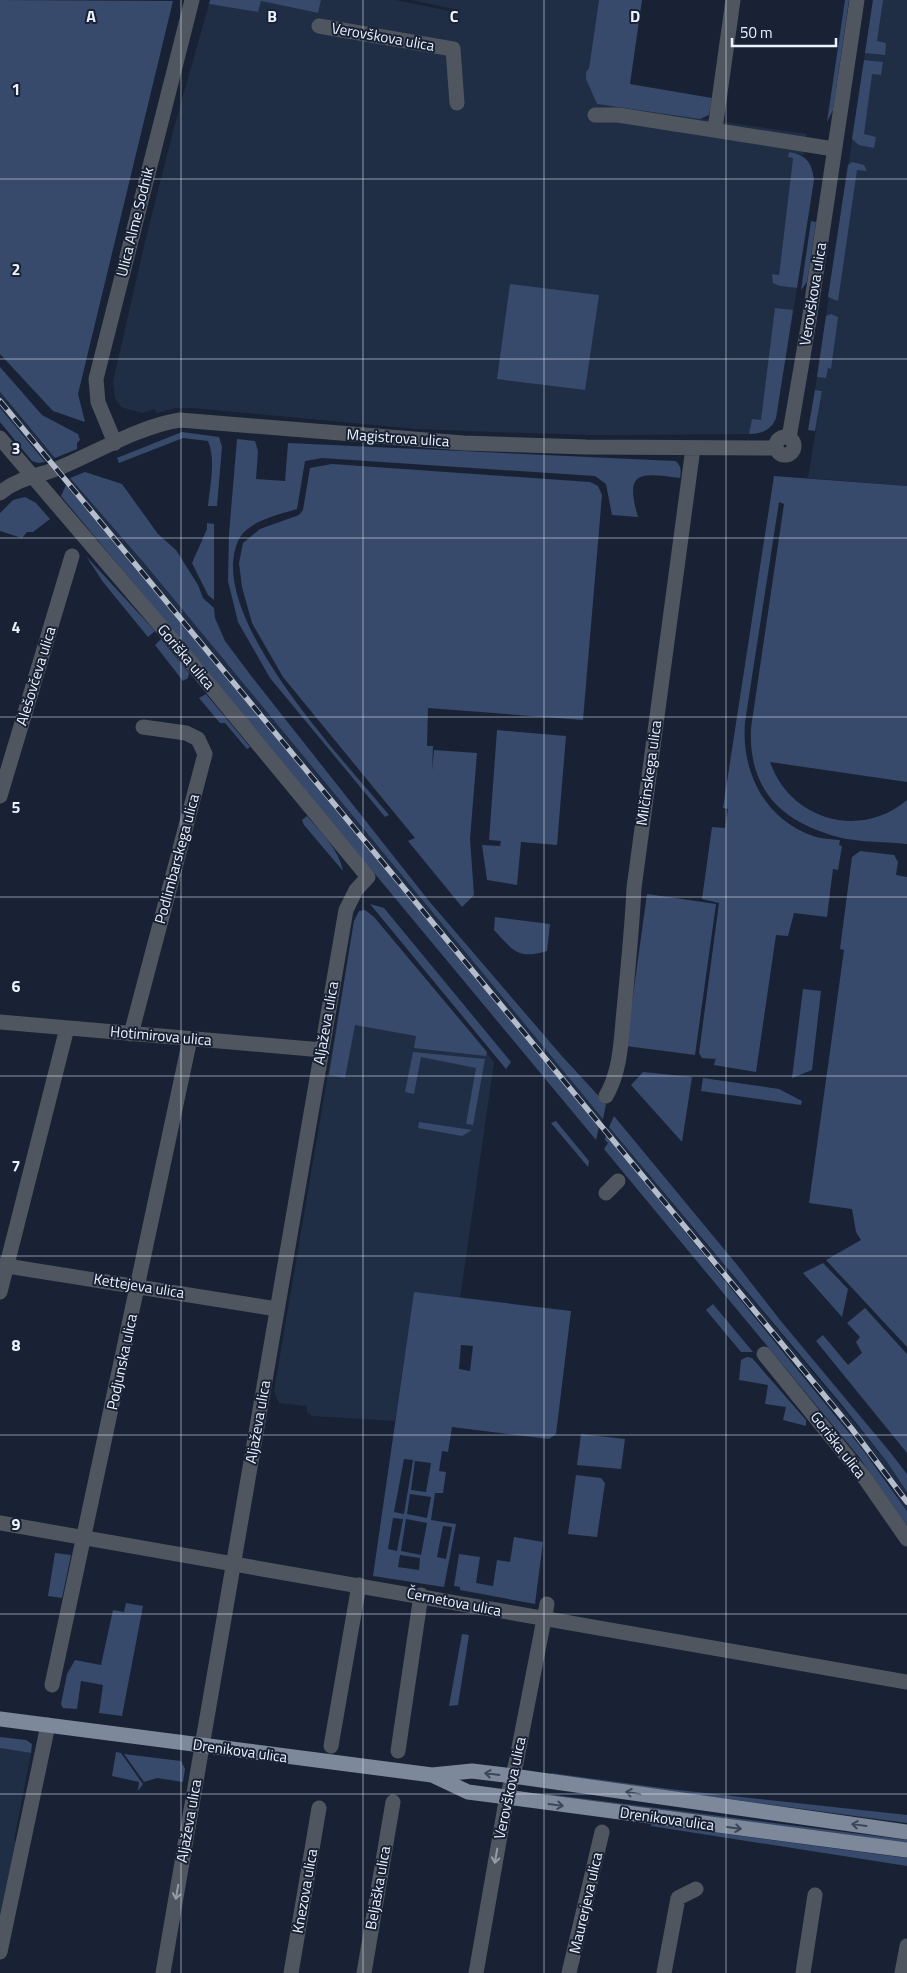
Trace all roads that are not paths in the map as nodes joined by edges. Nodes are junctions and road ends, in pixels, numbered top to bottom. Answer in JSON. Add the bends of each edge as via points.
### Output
{"nodes":[{"id":1,"x":192,"y":0,"type":"edge"},
{"id":2,"x":733,"y":0,"type":"edge"},
{"id":3,"x":857,"y":0,"type":"edge"},
{"id":4,"x":319,"y":26,"type":"dead end"},
{"id":5,"x":457,"y":103,"type":"dead end"},
{"id":6,"x":594,"y":115,"type":"dead end"},
{"id":7,"x":715,"y":130,"type":"junction"},
{"id":8,"x":834,"y":149,"type":"junction"},
{"id":9,"x":0,"y":438,"type":"edge"},
{"id":10,"x":115,"y":444,"type":"junction"},
{"id":11,"x":693,"y":448,"type":"junction"},
{"id":12,"x":776,"y":448,"type":"joint"},
{"id":13,"x":31,"y":476,"type":"junction"},
{"id":14,"x":0,"y":493,"type":"edge"},
{"id":15,"x":72,"y":556,"type":"dead end"},
{"id":16,"x":143,"y":727,"type":"dead end"},
{"id":17,"x":0,"y":796,"type":"edge"},
{"id":18,"x":368,"y":877,"type":"joint"},
{"id":19,"x":0,"y":1022,"type":"edge"},
{"id":20,"x":67,"y":1028,"type":"junction"},
{"id":21,"x":131,"y":1034,"type":"junction"},
{"id":22,"x":190,"y":1039,"type":"junction"},
{"id":23,"x":322,"y":1050,"type":"junction"},
{"id":24,"x":606,"y":1096,"type":"dead end"},
{"id":25,"x":618,"y":1182,"type":"dead end"},
{"id":26,"x":606,"y":1194,"type":"dead end"},
{"id":27,"x":3,"y":1266,"type":"edge"},
{"id":28,"x":138,"y":1286,"type":"junction"},
{"id":29,"x":0,"y":1292,"type":"edge"},
{"id":30,"x":278,"y":1308,"type":"junction"},
{"id":31,"x":764,"y":1354,"type":"dead end"},
{"id":32,"x":0,"y":1523,"type":"edge"},
{"id":33,"x":84,"y":1537,"type":"junction"},
{"id":34,"x":907,"y":1539,"type":"edge"},
{"id":35,"x":234,"y":1564,"type":"junction"},
{"id":36,"x":359,"y":1585,"type":"junction"},
{"id":37,"x":421,"y":1595,"type":"junction"},
{"id":38,"x":546,"y":1604,"type":"dead end"},
{"id":39,"x":543,"y":1619,"type":"junction"},
{"id":40,"x":907,"y":1682,"type":"edge"},
{"id":41,"x":52,"y":1685,"type":"dead end"},
{"id":42,"x":0,"y":1719,"type":"edge"},
{"id":43,"x":48,"y":1725,"type":"junction"},
{"id":44,"x":202,"y":1745,"type":"junction"},
{"id":45,"x":331,"y":1746,"type":"dead end"},
{"id":46,"x":398,"y":1752,"type":"dead end"},
{"id":47,"x":432,"y":1775,"type":"junction"},
{"id":48,"x":513,"y":1776,"type":"junction"},
{"id":49,"x":508,"y":1797,"type":"junction"},
{"id":50,"x":393,"y":1802,"type":"dead end"},
{"id":51,"x":319,"y":1808,"type":"dead end"},
{"id":52,"x":602,"y":1832,"type":"dead end"},
{"id":53,"x":907,"y":1832,"type":"edge"},
{"id":54,"x":907,"y":1850,"type":"edge"},
{"id":55,"x":696,"y":1889,"type":"dead end"},
{"id":56,"x":815,"y":1895,"type":"dead end"},
{"id":57,"x":0,"y":1952,"type":"edge"},
{"id":58,"x":163,"y":1973,"type":"edge"},
{"id":59,"x":291,"y":1973,"type":"edge"},
{"id":60,"x":364,"y":1973,"type":"edge"},
{"id":61,"x":476,"y":1973,"type":"edge"},
{"id":62,"x":569,"y":1973,"type":"edge"},
{"id":63,"x":664,"y":1973,"type":"edge"},
{"id":64,"x":803,"y":1973,"type":"edge"}],
"edges":[{"from":1,"to":10,"type":"street","name":"Ulica Alme Sodnik","via":[[96,379],[98,402]]},
{"from":2,"to":7,"type":"street"},
{"from":3,"to":8,"type":"street","name":"Verovškova ulica"},
{"from":4,"to":5,"type":"street","name":"Verovškova ulica","via":[[453,49]]},
{"from":6,"to":7,"type":"street"},
{"from":7,"to":8,"type":"street"},
{"from":8,"to":12,"type":"street","name":"Verovškova ulica","via":[[788,438],[794,446],[790,454],[782,455]]},
{"from":9,"to":13,"type":"street","name":"Goriška ulica"},
{"from":10,"to":11,"type":"street","name":"Magistrova ulica","via":[[155,425],[194,420],[404,440]]},
{"from":10,"to":13,"type":"street","name":"Magistrova ulica"},
{"from":11,"to":12,"type":"street","name":"Magistrova ulica"},
{"from":11,"to":24,"type":"street","name":"Milčinskega ulica","via":[[635,879],[619,1060]]},
{"from":13,"to":14,"type":"street","name":"Magistrova ulica"},
{"from":13,"to":18,"type":"street","name":"Goriška ulica","via":[[170,637]]},
{"from":15,"to":17,"type":"street","name":"Alešovčeva ulica"},
{"from":16,"to":21,"type":"street","name":"Podlimbarskega ulica","via":[[186,733],[198,739],[205,754]]},
{"from":18,"to":23,"type":"street","name":"Aljaževa ulica","via":[[356,890],[346,910]]},
{"from":19,"to":20,"type":"street","name":"Hotimirova ulica"},
{"from":20,"to":21,"type":"street","name":"Hotimirova ulica"},
{"from":20,"to":27,"type":"street"},
{"from":21,"to":22,"type":"street","name":"Hotimirova ulica"},
{"from":22,"to":23,"type":"street","name":"Hotimirova ulica"},
{"from":22,"to":28,"type":"street","name":"Podjunska ulica"},
{"from":23,"to":30,"type":"street","name":"Aljaževa ulica"},
{"from":25,"to":26,"type":"street"},
{"from":27,"to":28,"type":"street","name":"Kettejeva ulica"},
{"from":27,"to":29,"type":"street"},
{"from":28,"to":30,"type":"street","name":"Kettejeva ulica"},
{"from":28,"to":33,"type":"street","name":"Podjunska ulica"},
{"from":30,"to":35,"type":"street","name":"Aljaževa ulica"},
{"from":31,"to":34,"type":"street","name":"Goriška ulica","via":[[859,1470]]},
{"from":32,"to":33,"type":"street","name":"Černetova ulica"},
{"from":33,"to":35,"type":"street","name":"Černetova ulica"},
{"from":33,"to":41,"type":"street","name":"Podjunska ulica"},
{"from":35,"to":36,"type":"street","name":"Černetova ulica"},
{"from":35,"to":44,"type":"street","name":"Aljaževa ulica"},
{"from":36,"to":37,"type":"street","name":"Černetova ulica"},
{"from":36,"to":45,"type":"street"},
{"from":37,"to":39,"type":"street","name":"Černetova ulica"},
{"from":37,"to":46,"type":"street"},
{"from":38,"to":39,"type":"street","name":"Verovškova ulica"},
{"from":39,"to":40,"type":"street","name":"Černetova ulica"},
{"from":39,"to":48,"type":"street","name":"Verovškova ulica"},
{"from":42,"to":43,"type":"main road","name":"Drenikova ulica"},
{"from":43,"to":44,"type":"main road","name":"Drenikova ulica"},
{"from":43,"to":57,"type":"street"},
{"from":44,"to":47,"type":"main road","name":"Drenikova ulica"},
{"from":44,"to":58,"type":"street","name":"Aljaževa ulica","one_way":true},
{"from":48,"to":47,"type":"main road","name":"Drenikova ulica","one_way":true,"via":[[472,1771]]},
{"from":47,"to":49,"type":"main road","name":"Drenikova ulica","via":[[468,1792]]},
{"from":48,"to":49,"type":"street","name":"Verovškova ulica"},
{"from":53,"to":48,"type":"main road","name":"Drenikova ulica","one_way":true},
{"from":49,"to":54,"type":"main road","name":"Drenikova ulica","one_way":true},
{"from":49,"to":61,"type":"street","name":"Verovškova ulica","one_way":true},
{"from":50,"to":60,"type":"street","name":"Beljaška ulica"},
{"from":51,"to":59,"type":"street","name":"Knezova ulica"},
{"from":52,"to":62,"type":"street","name":"Maurerjeva ulica"},
{"from":55,"to":63,"type":"street","via":[[678,1898]]},
{"from":56,"to":64,"type":"street"}]}
